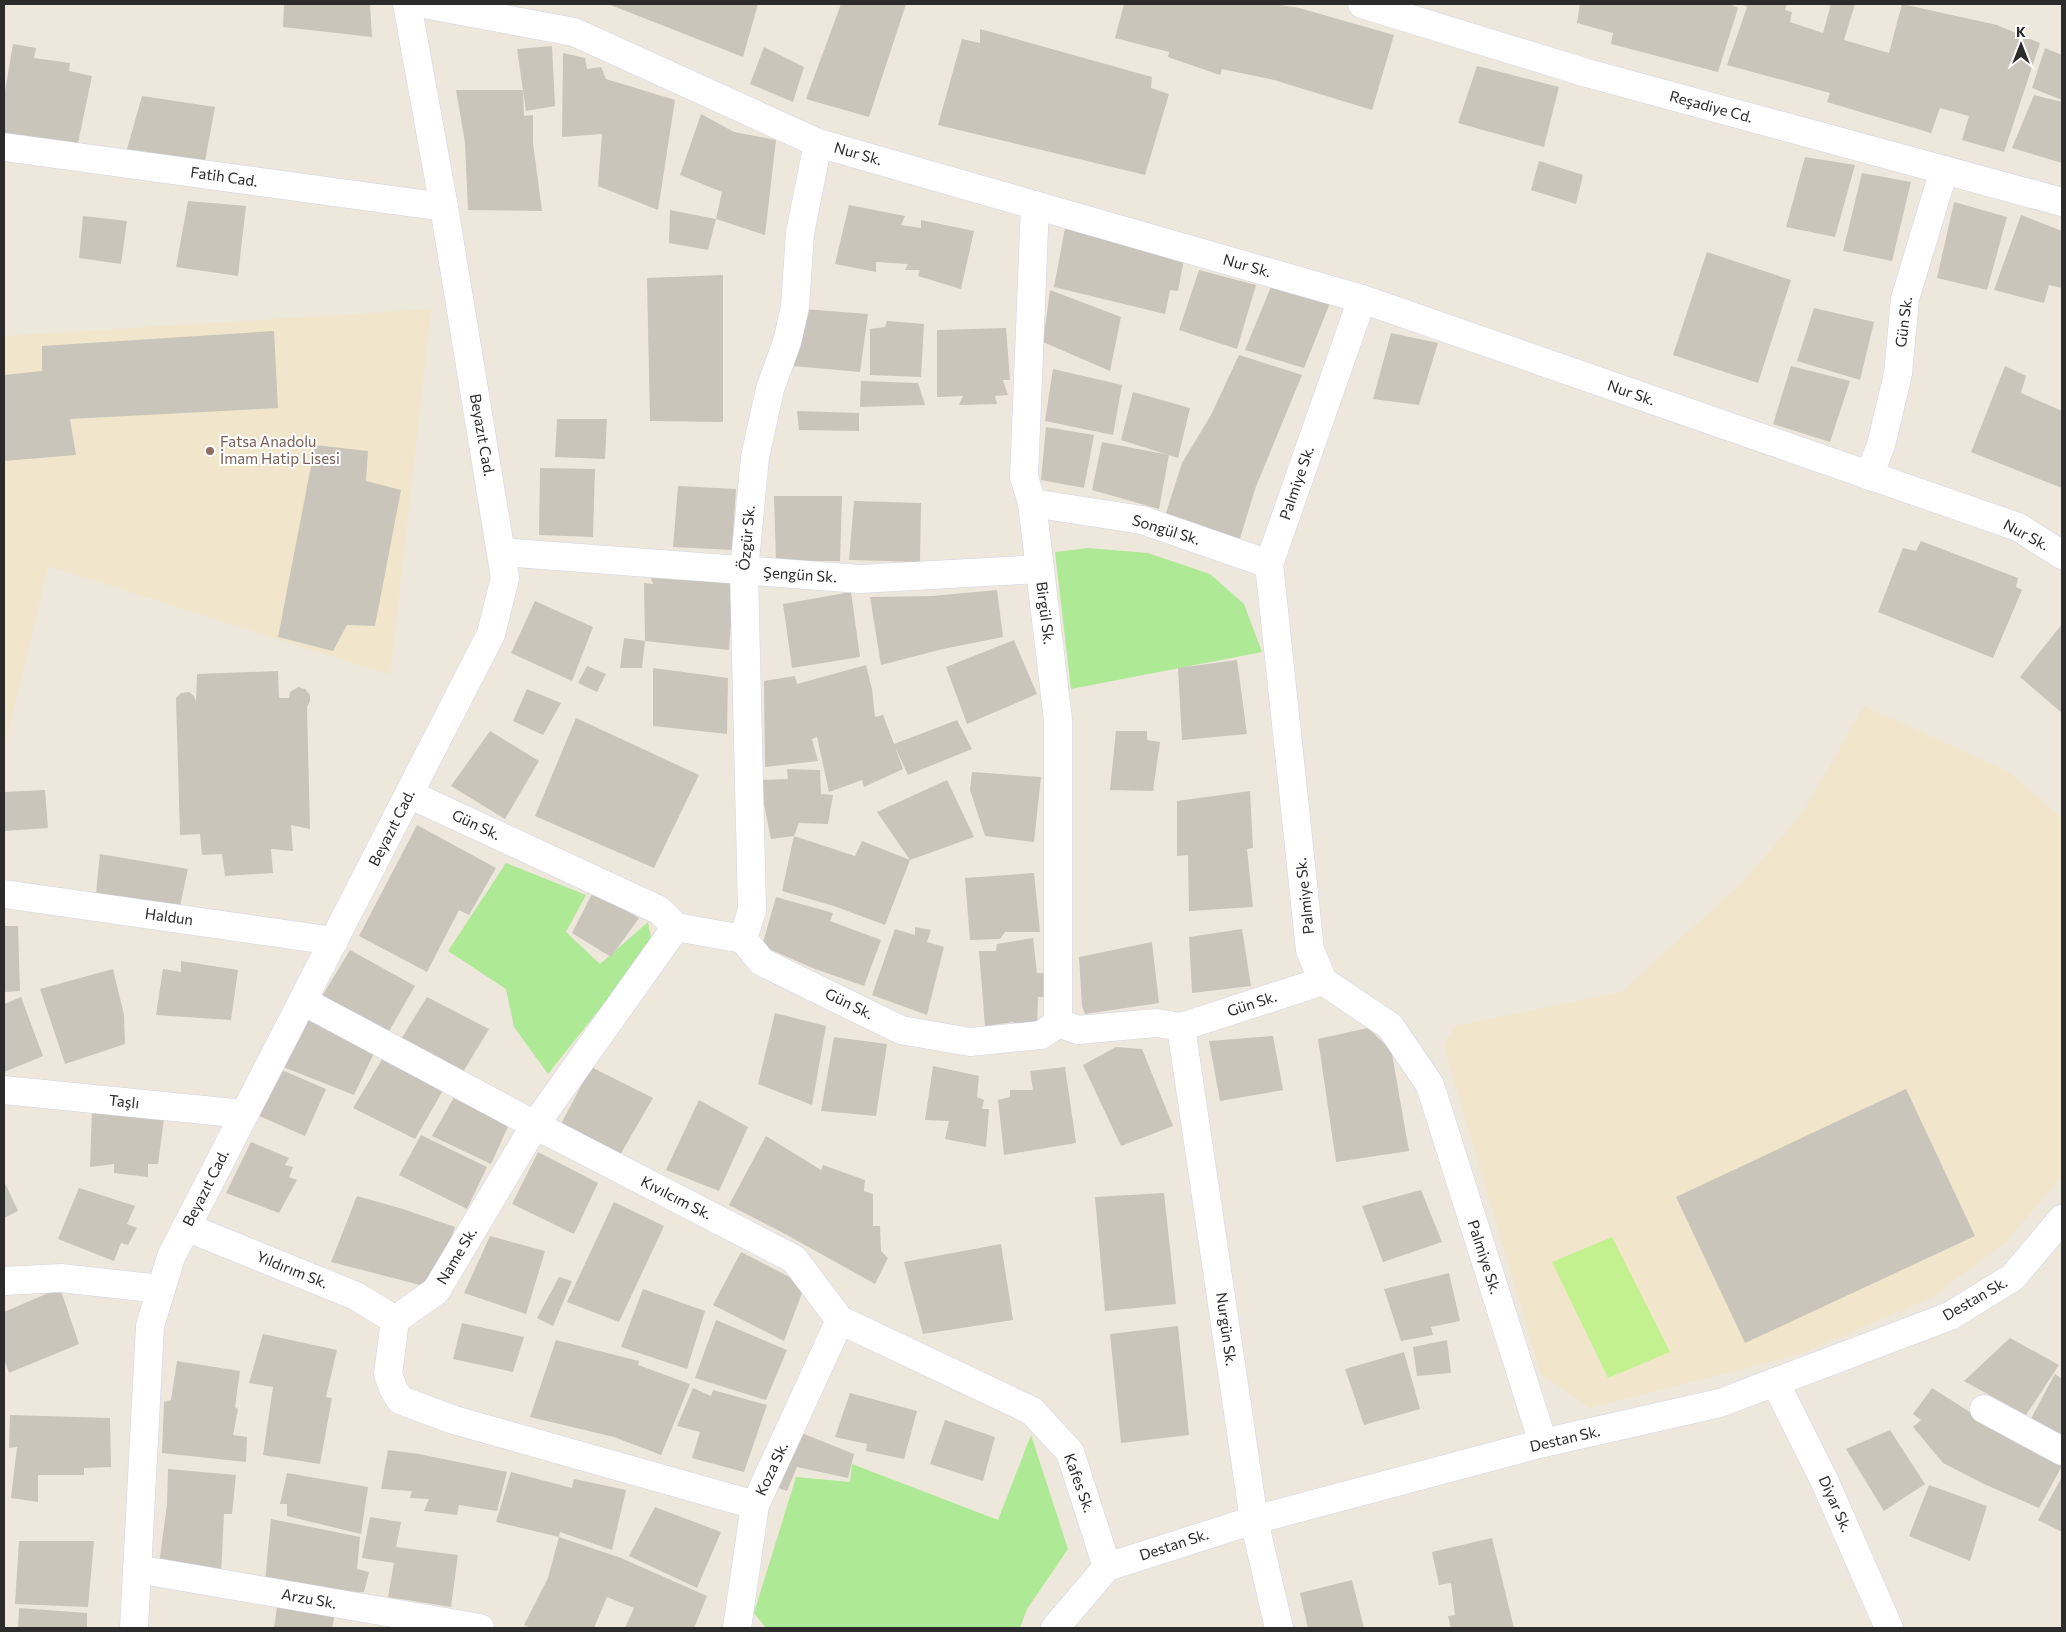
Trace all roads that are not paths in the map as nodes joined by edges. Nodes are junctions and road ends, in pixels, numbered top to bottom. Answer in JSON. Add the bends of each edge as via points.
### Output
{"nodes":[{"id":1,"x":407,"y":4,"type":"edge"},
{"id":2,"x":424,"y":4,"type":"edge"},
{"id":3,"x":1362,"y":4,"type":"edge"},
{"id":4,"x":818,"y":143,"type":"junction"},
{"id":5,"x":4,"y":147,"type":"edge"},
{"id":6,"x":1944,"y":170,"type":"junction"},
{"id":7,"x":2062,"y":202,"type":"edge"},
{"id":8,"x":1035,"y":205,"type":"junction"},
{"id":9,"x":444,"y":207,"type":"junction"},
{"id":10,"x":1362,"y":299,"type":"junction"},
{"id":11,"x":1869,"y":476,"type":"junction"},
{"id":12,"x":1032,"y":503,"type":"junction"},
{"id":13,"x":502,"y":552,"type":"junction"},
{"id":14,"x":2062,"y":555,"type":"edge"},
{"id":15,"x":1269,"y":564,"type":"junction"},
{"id":16,"x":1039,"y":569,"type":"junction"},
{"id":17,"x":744,"y":571,"type":"junction"},
{"id":18,"x":410,"y":794,"type":"junction"},
{"id":19,"x":4,"y":894,"type":"edge"},
{"id":20,"x":676,"y":927,"type":"junction"},
{"id":21,"x":743,"y":939,"type":"junction"},
{"id":22,"x":334,"y":941,"type":"junction"},
{"id":23,"x":1323,"y":981,"type":"junction"},
{"id":24,"x":303,"y":1001,"type":"junction"},
{"id":25,"x":1058,"y":1022,"type":"junction"},
{"id":26,"x":1181,"y":1027,"type":"junction"},
{"id":27,"x":4,"y":1090,"type":"edge"},
{"id":28,"x":244,"y":1114,"type":"junction"},
{"id":29,"x":534,"y":1125,"type":"junction"},
{"id":30,"x":2062,"y":1219,"type":"edge"},
{"id":31,"x":186,"y":1228,"type":"junction"},
{"id":32,"x":4,"y":1281,"type":"edge"},
{"id":33,"x":161,"y":1289,"type":"junction"},
{"id":34,"x":395,"y":1320,"type":"junction"},
{"id":35,"x":840,"y":1320,"type":"junction"},
{"id":36,"x":1776,"y":1382,"type":"junction"},
{"id":37,"x":1984,"y":1410,"type":"dead end"},
{"id":38,"x":1032,"y":1411,"type":"joint"},
{"id":39,"x":1543,"y":1443,"type":"junction"},
{"id":40,"x":2062,"y":1451,"type":"edge"},
{"id":41,"x":755,"y":1505,"type":"junction"},
{"id":42,"x":1254,"y":1520,"type":"junction"},
{"id":43,"x":1107,"y":1567,"type":"junction"},
{"id":44,"x":137,"y":1568,"type":"junction"},
{"id":45,"x":134,"y":1628,"type":"edge"},
{"id":46,"x":480,"y":1628,"type":"edge"},
{"id":47,"x":737,"y":1628,"type":"edge"},
{"id":48,"x":1055,"y":1628,"type":"edge"},
{"id":49,"x":1279,"y":1628,"type":"edge"},
{"id":50,"x":1889,"y":1628,"type":"edge"}],
"edges":[{"from":1,"to":9,"type":"street","name":"Beyazıt Cad."},
{"from":2,"to":4,"type":"street","name":"Nur Sk.","via":[[574,32]]},
{"from":3,"to":6,"type":"street","name":"Reşadiye Cd.","via":[[1587,73]]},
{"from":4,"to":8,"type":"street","name":"Nur Sk."},
{"from":4,"to":17,"type":"street","name":"Özgür Sk.","via":[[800,233],[795,307],[787,342],[770,389],[755,457]]},
{"from":5,"to":9,"type":"street","name":"Fatih Cad."},
{"from":6,"to":7,"type":"street","name":"Reşadiye Cd."},
{"from":6,"to":11,"type":"street","name":"Gün Sk.","via":[[1905,299],[1898,374],[1881,445]]},
{"from":8,"to":10,"type":"street","name":"Nur Sk."},
{"from":8,"to":12,"type":"street","name":"Birgül Sk.","via":[[1024,477]]},
{"from":9,"to":13,"type":"street","name":"Beyazıt Cad."},
{"from":10,"to":11,"type":"street","name":"Nur Sk."},
{"from":10,"to":15,"type":"street","name":"Palmiye Sk."},
{"from":11,"to":14,"type":"street","name":"Nur Sk.","via":[[2018,527]]},
{"from":12,"to":15,"type":"street","name":"Songül Sk.","via":[[1142,520]]},
{"from":12,"to":16,"type":"street","name":"Birgül Sk."},
{"from":13,"to":17,"type":"street","name":"Şengün Sk."},
{"from":13,"to":18,"type":"street","name":"Beyazıt Cad.","via":[[505,578],[491,634]]},
{"from":15,"to":23,"type":"street","name":"Palmiye Sk.","via":[[1310,950]]},
{"from":16,"to":17,"type":"street","name":"Şengün Sk.","via":[[860,579]]},
{"from":16,"to":25,"type":"street","name":"Birgül Sk.","via":[[1058,720]]},
{"from":17,"to":21,"type":"street","name":"Özgür Sk.","via":[[752,910]]},
{"from":18,"to":20,"type":"street","name":"Gün Sk.","via":[[659,910]]},
{"from":18,"to":22,"type":"street","name":"Beyazıt Cad."},
{"from":19,"to":22,"type":"street","name":"Haldun"},
{"from":20,"to":21,"type":"street"},
{"from":20,"to":29,"type":"street","name":"Name Sk."},
{"from":21,"to":25,"type":"street","name":"Gün Sk.","via":[[762,962],[902,1030],[970,1042],[1041,1035]]},
{"from":22,"to":24,"type":"street","name":"Beyazıt Cad."},
{"from":23,"to":26,"type":"street","name":"Gün Sk."},
{"from":23,"to":39,"type":"street","name":"Palmiye Sk.","via":[[1390,1026],[1430,1085]]},
{"from":24,"to":28,"type":"street","name":"Beyazıt Cad."},
{"from":24,"to":29,"type":"street","name":"Kıvılcım Sk."},
{"from":25,"to":26,"type":"street","name":"Gün Sk.","via":[[1078,1030],[1156,1022]]},
{"from":26,"to":42,"type":"street","name":"Nurgün Sk."},
{"from":27,"to":28,"type":"street","name":"Taşlı"},
{"from":28,"to":31,"type":"street","name":"Beyazıt Cad."},
{"from":29,"to":34,"type":"street","name":"Name Sk.","via":[[436,1291]]},
{"from":29,"to":35,"type":"street","name":"Kıvılcım Sk.","via":[[794,1259]]},
{"from":30,"to":36,"type":"street","name":"Destan Sk.","via":[[2013,1278],[1950,1316]]},
{"from":31,"to":33,"type":"street","name":"Beyazıt Cad.","via":[[171,1257]]},
{"from":31,"to":34,"type":"street","name":"Yıldırım Sk.","via":[[356,1296]]},
{"from":32,"to":33,"type":"street","via":[[61,1278]]},
{"from":33,"to":44,"type":"street","name":"Beyazıt Cad.","via":[[150,1326]]},
{"from":34,"to":41,"type":"street","via":[[388,1374],[400,1400],[454,1420]]},
{"from":35,"to":38,"type":"street","name":"Kıvılcım Sk."},
{"from":35,"to":41,"type":"street","name":"Koza Sk."},
{"from":36,"to":39,"type":"street","name":"Destan Sk.","via":[[1720,1403]]},
{"from":36,"to":50,"type":"street","name":"Diyar Sk.","via":[[1825,1482]]},
{"from":37,"to":40,"type":"street"},
{"from":38,"to":43,"type":"street","name":"Kafes Sk.","via":[[1070,1452]]},
{"from":39,"to":42,"type":"street","name":"Destan Sk."},
{"from":41,"to":47,"type":"street","name":"Koza Sk."},
{"from":42,"to":43,"type":"street","name":"Destan Sk."},
{"from":42,"to":49,"type":"street","name":"Nurgün Sk."},
{"from":43,"to":48,"type":"street"},
{"from":44,"to":45,"type":"street","name":"Beyazıt Cad."},
{"from":44,"to":46,"type":"street","name":"Arzu Sk."}]}
